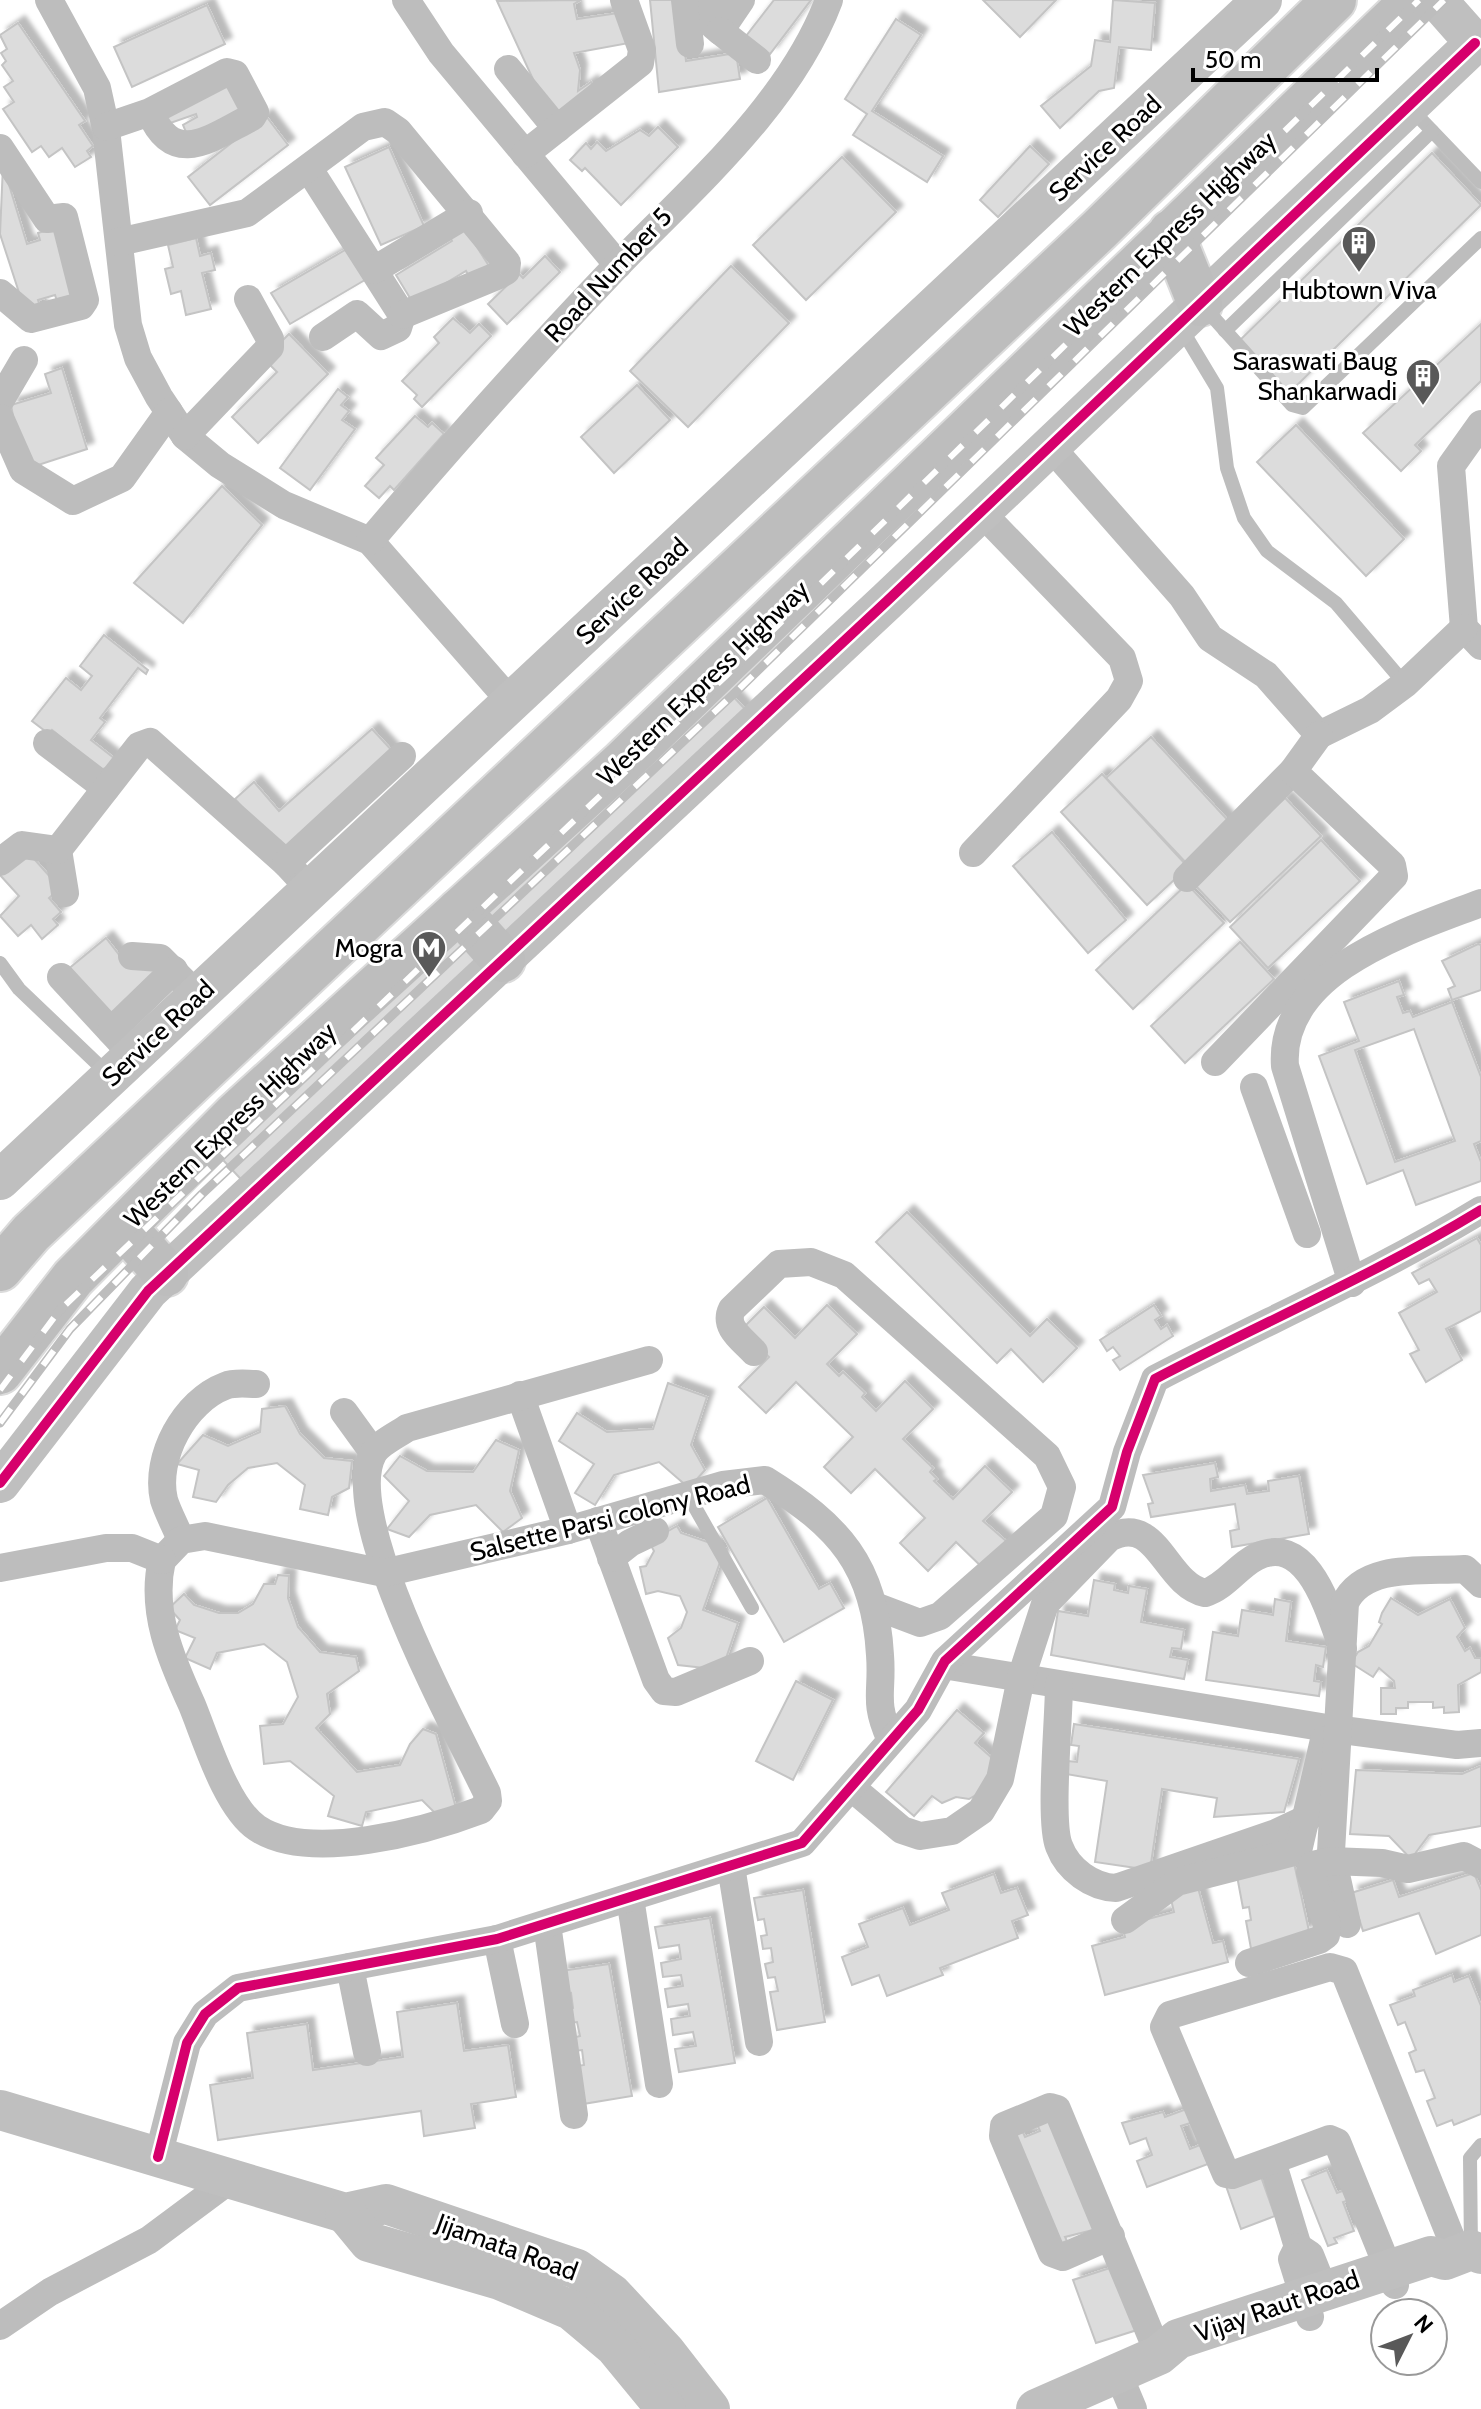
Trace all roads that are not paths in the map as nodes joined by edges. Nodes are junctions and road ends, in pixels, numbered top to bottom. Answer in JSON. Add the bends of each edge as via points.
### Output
{"nodes":[{"id":1,"x":49,"y":0,"type":"edge"},
{"id":2,"x":406,"y":0,"type":"edge"},
{"id":3,"x":624,"y":0,"type":"edge"},
{"id":4,"x":685,"y":0,"type":"edge"},
{"id":5,"x":712,"y":0,"type":"edge"},
{"id":6,"x":741,"y":0,"type":"edge"},
{"id":7,"x":829,"y":0,"type":"edge"},
{"id":8,"x":1334,"y":0,"type":"edge"},
{"id":9,"x":1413,"y":0,"type":"edge"},
{"id":10,"x":1437,"y":0,"type":"edge"},
{"id":11,"x":1257,"y":1,"type":"edge"},
{"id":12,"x":720,"y":31,"type":"junction"},
{"id":13,"x":1479,"y":43,"type":"edge"},
{"id":14,"x":690,"y":44,"type":"dead end"},
{"id":15,"x":757,"y":60,"type":"dead end"},
{"id":16,"x":508,"y":69,"type":"dead end"},
{"id":17,"x":150,"y":112,"type":"dead end"},
{"id":18,"x":1420,"y":119,"type":"junction"},
{"id":19,"x":106,"y":127,"type":"junction"},
{"id":20,"x":557,"y":129,"type":"junction"},
{"id":21,"x":0,"y":148,"type":"edge"},
{"id":22,"x":525,"y":154,"type":"junction"},
{"id":23,"x":309,"y":169,"type":"junction"},
{"id":24,"x":1481,"y":182,"type":"edge"},
{"id":25,"x":469,"y":213,"type":"junction"},
{"id":26,"x":1171,"y":232,"type":"junction"},
{"id":27,"x":1481,"y":238,"type":"edge"},
{"id":28,"x":121,"y":255,"type":"junction"},
{"id":29,"x":618,"y":265,"type":"junction"},
{"id":30,"x":374,"y":270,"type":"junction"},
{"id":31,"x":80,"y":278,"type":"junction"},
{"id":32,"x":0,"y":293,"type":"edge"},
{"id":33,"x":248,"y":299,"type":"dead end"},
{"id":34,"x":402,"y":315,"type":"junction"},
{"id":35,"x":1201,"y":320,"type":"junction"},
{"id":36,"x":323,"y":337,"type":"dead end"},
{"id":37,"x":24,"y":360,"type":"dead end"},
{"id":38,"x":0,"y":401,"type":"edge"},
{"id":39,"x":169,"y":412,"type":"junction"},
{"id":40,"x":0,"y":418,"type":"edge"},
{"id":41,"x":1481,"y":424,"type":"edge"},
{"id":42,"x":185,"y":436,"type":"junction"},
{"id":43,"x":1050,"y":446,"type":"junction"},
{"id":44,"x":981,"y":512,"type":"junction"},
{"id":45,"x":370,"y":541,"type":"junction"},
{"id":46,"x":1473,"y":637,"type":"edge"},
{"id":47,"x":1405,"y":684,"type":"junction"},
{"id":48,"x":512,"y":703,"type":"junction"},
{"id":49,"x":1319,"y":735,"type":"junction"},
{"id":50,"x":47,"y":743,"type":"dead end"},
{"id":51,"x":402,"y":756,"type":"dead end"},
{"id":52,"x":1293,"y":771,"type":"junction"},
{"id":53,"x":106,"y":788,"type":"junction"},
{"id":54,"x":58,"y":850,"type":"junction"},
{"id":55,"x":973,"y":853,"type":"dead end"},
{"id":56,"x":0,"y":862,"type":"edge"},
{"id":57,"x":298,"y":876,"type":"junction"},
{"id":58,"x":1187,"y":878,"type":"dead end"},
{"id":59,"x":65,"y":893,"type":"dead end"},
{"id":60,"x":1481,"y":903,"type":"edge"},
{"id":61,"x":459,"y":911,"type":"junction"},
{"id":62,"x":132,"y":956,"type":"dead end"},
{"id":63,"x":503,"y":960,"type":"junction"},
{"id":64,"x":0,"y":963,"type":"edge"},
{"id":65,"x":61,"y":977,"type":"dead end"},
{"id":66,"x":185,"y":983,"type":"junction"},
{"id":67,"x":118,"y":1055,"type":"junction"},
{"id":68,"x":1215,"y":1062,"type":"dead end"},
{"id":69,"x":1254,"y":1087,"type":"dead end"},
{"id":70,"x":1310,"y":1147,"type":"junction"},
{"id":71,"x":1280,"y":1157,"type":"junction"},
{"id":72,"x":0,"y":1180,"type":"edge"},
{"id":73,"x":1481,"y":1210,"type":"edge"},
{"id":74,"x":124,"y":1227,"type":"junction"},
{"id":75,"x":1307,"y":1234,"type":"dead end"},
{"id":76,"x":0,"y":1269,"type":"edge"},
{"id":77,"x":166,"y":1274,"type":"junction"},
{"id":78,"x":1352,"y":1283,"type":"junction"},
{"id":79,"x":754,"y":1352,"type":"dead end"},
{"id":80,"x":649,"y":1360,"type":"dead end"},
{"id":81,"x":0,"y":1372,"type":"edge"},
{"id":82,"x":256,"y":1384,"type":"dead end"},
{"id":83,"x":520,"y":1395,"type":"junction"},
{"id":84,"x":344,"y":1412,"type":"dead end"},
{"id":85,"x":373,"y":1452,"type":"junction"},
{"id":86,"x":0,"y":1483,"type":"edge"},
{"id":87,"x":688,"y":1495,"type":"junction"},
{"id":88,"x":598,"y":1521,"type":"junction"},
{"id":89,"x":568,"y":1530,"type":"junction"},
{"id":90,"x":655,"y":1531,"type":"dead end"},
{"id":91,"x":171,"y":1550,"type":"junction"},
{"id":92,"x":611,"y":1558,"type":"junction"},
{"id":93,"x":0,"y":1568,"type":"edge"},
{"id":94,"x":384,"y":1573,"type":"junction"},
{"id":95,"x":1481,"y":1584,"type":"edge"},
{"id":96,"x":875,"y":1606,"type":"junction"},
{"id":97,"x":752,"y":1608,"type":"dead end"},
{"id":98,"x":1343,"y":1649,"type":"junction"},
{"id":99,"x":750,"y":1661,"type":"dead end"},
{"id":100,"x":943,"y":1665,"type":"junction"},
{"id":101,"x":1021,"y":1678,"type":"junction"},
{"id":102,"x":1059,"y":1685,"type":"junction"},
{"id":103,"x":1333,"y":1728,"type":"junction"},
{"id":104,"x":890,"y":1738,"type":"junction"},
{"id":105,"x":1481,"y":1743,"type":"edge"},
{"id":106,"x":852,"y":1788,"type":"junction"},
{"id":107,"x":1308,"y":1818,"type":"junction"},
{"id":108,"x":1331,"y":1861,"type":"junction"},
{"id":109,"x":1481,"y":1865,"type":"edge"},
{"id":110,"x":731,"y":1866,"type":"junction"},
{"id":111,"x":630,"y":1898,"type":"junction"},
{"id":112,"x":1125,"y":1920,"type":"dead end"},
{"id":113,"x":547,"y":1924,"type":"junction"},
{"id":114,"x":1347,"y":1924,"type":"dead end"},
{"id":115,"x":497,"y":1939,"type":"junction"},
{"id":116,"x":1249,"y":1963,"type":"dead end"},
{"id":117,"x":350,"y":1967,"type":"junction"},
{"id":118,"x":515,"y":2024,"type":"dead end"},
{"id":119,"x":759,"y":2042,"type":"dead end"},
{"id":120,"x":367,"y":2052,"type":"dead end"},
{"id":121,"x":659,"y":2084,"type":"dead end"},
{"id":122,"x":0,"y":2110,"type":"edge"},
{"id":123,"x":574,"y":2115,"type":"dead end"},
{"id":124,"x":1481,"y":2145,"type":"edge"},
{"id":125,"x":158,"y":2157,"type":"junction"},
{"id":126,"x":231,"y":2179,"type":"junction"},
{"id":127,"x":345,"y":2213,"type":"junction"},
{"id":128,"x":1111,"y":2236,"type":"junction"},
{"id":129,"x":1464,"y":2255,"type":"edge"},
{"id":130,"x":1388,"y":2276,"type":"junction"},
{"id":131,"x":1313,"y":2301,"type":"junction"},
{"id":132,"x":0,"y":2326,"type":"edge"},
{"id":133,"x":1159,"y":2355,"type":"junction"},
{"id":134,"x":1117,"y":2371,"type":"junction"},
{"id":135,"x":666,"y":2409,"type":"edge"},
{"id":136,"x":710,"y":2409,"type":"edge"},
{"id":137,"x":1036,"y":2409,"type":"edge"},
{"id":138,"x":1133,"y":2409,"type":"edge"}],
"edges":[{"from":1,"to":19,"type":"street","via":[[97,88]]},
{"from":2,"to":22,"type":"street","via":[[441,53]]},
{"from":3,"to":20,"type":"street","via":[[642,50],[640,63]]},
{"from":4,"to":14,"type":"street"},
{"from":5,"to":12,"type":"street","via":[[714,24]]},
{"from":6,"to":12,"type":"street"},
{"from":7,"to":29,"type":"street","name":"Road Number 5","via":[[816,36],[768,107]]},
{"from":8,"to":76,"type":"highway","name":"Western Express Highway","via":[[1088,241],[31,1233]]},
{"from":9,"to":26,"type":"highway","name":"Western Express Highway"},
{"from":10,"to":13,"type":"street"},
{"from":11,"to":48,"type":"street","name":"Service Road"},
{"from":12,"to":15,"type":"street"},
{"from":13,"to":18,"type":"street"},
{"from":16,"to":20,"type":"street"},
{"from":17,"to":19,"type":"street"},
{"from":18,"to":24,"type":"lane"},
{"from":18,"to":35,"type":"street"},
{"from":19,"to":28,"type":"street"},
{"from":20,"to":22,"type":"street"},
{"from":21,"to":31,"type":"street","via":[[47,219],[64,217]]},
{"from":22,"to":29,"type":"street"},
{"from":23,"to":25,"type":"street","via":[[363,127],[385,122]]},
{"from":23,"to":28,"type":"street","via":[[236,218]]},
{"from":23,"to":30,"type":"street"},
{"from":25,"to":30,"type":"street"},
{"from":25,"to":34,"type":"street","via":[[502,253],[506,271]]},
{"from":26,"to":35,"type":"highway"},
{"from":26,"to":61,"type":"highway","name":"Western Express Highway","via":[[622,763]]},
{"from":27,"to":35,"type":"lane","via":[[1303,408],[1292,405]]},
{"from":28,"to":31,"type":"street"},
{"from":28,"to":39,"type":"street","via":[[128,325],[138,358]]},
{"from":29,"to":45,"type":"street","name":"Road Number 5","via":[[486,404]]},
{"from":30,"to":34,"type":"street"},
{"from":31,"to":32,"type":"street","via":[[85,300],[81,306],[31,319]]},
{"from":33,"to":42,"type":"street","via":[[270,347]]},
{"from":34,"to":36,"type":"street","via":[[398,328],[381,336],[357,314]]},
{"from":35,"to":43,"type":"street"},
{"from":35,"to":47,"type":"lane","via":[[1227,468],[1244,518],[1267,551],[1336,603]]},
{"from":37,"to":38,"type":"street"},
{"from":39,"to":40,"type":"street","via":[[122,478],[73,501],[23,470]]},
{"from":39,"to":42,"type":"street"},
{"from":41,"to":46,"type":"street","via":[[1451,466]]},
{"from":42,"to":45,"type":"street","via":[[284,505]]},
{"from":43,"to":44,"type":"street"},
{"from":43,"to":49,"type":"street","via":[[1182,596],[1210,638],[1266,675]]},
{"from":44,"to":55,"type":"street","via":[[1122,658],[1129,681],[1119,699]]},
{"from":44,"to":63,"type":"street"},
{"from":45,"to":48,"type":"street"},
{"from":46,"to":47,"type":"street"},
{"from":47,"to":49,"type":"street","via":[[1370,710]]},
{"from":48,"to":57,"type":"street","name":"Service Road"},
{"from":49,"to":52,"type":"street"},
{"from":50,"to":53,"type":"street"},
{"from":51,"to":57,"type":"street"},
{"from":52,"to":58,"type":"street"},
{"from":52,"to":68,"type":"street","via":[[1392,865],[1394,876]]},
{"from":53,"to":54,"type":"street"},
{"from":53,"to":57,"type":"street","via":[[139,746],[150,742]]},
{"from":54,"to":56,"type":"street","via":[[22,845]]},
{"from":54,"to":59,"type":"street"},
{"from":57,"to":66,"type":"street","name":"Service Road"},
{"from":60,"to":70,"type":"street","via":[[1356,955],[1304,1005],[1284,1045],[1285,1066]]},
{"from":61,"to":63,"type":"highway"},
{"from":61,"to":74,"type":"highway","name":"Western Express Highway","via":[[236,1114]]},
{"from":62,"to":66,"type":"street","via":[[160,958]]},
{"from":63,"to":77,"type":"street"},
{"from":64,"to":67,"type":"lane","via":[[19,989]]},
{"from":65,"to":67,"type":"street"},
{"from":66,"to":67,"type":"street","name":"Service Road"},
{"from":67,"to":72,"type":"street","name":"Service Road"},
{"from":69,"to":71,"type":"street"},
{"from":70,"to":71,"type":"street"},
{"from":70,"to":78,"type":"street"},
{"from":71,"to":75,"type":"street"},
{"from":73,"to":78,"type":"street"},
{"from":74,"to":77,"type":"highway"},
{"from":74,"to":81,"type":"highway","name":"Western Express Highway","via":[[73,1278]]},
{"from":77,"to":86,"type":"street"},
{"from":78,"to":100,"type":"street","via":[[1155,1379],[1112,1507]]},
{"from":79,"to":96,"type":"street","via":[[730,1327],[728,1316],[779,1264],[811,1262],[844,1275],[1047,1456],[1062,1487],[1054,1516],[940,1616],[920,1623]]},
{"from":80,"to":83,"type":"street"},
{"from":82,"to":91,"type":"street","via":[[219,1389],[196,1406],[173,1437],[163,1475]]},
{"from":83,"to":85,"type":"street","via":[[407,1428]]},
{"from":83,"to":89,"type":"street"},
{"from":84,"to":85,"type":"street"},
{"from":85,"to":94,"type":"street","via":[[364,1484]]},
{"from":87,"to":88,"type":"street","name":"Salsette Parsi colony Road"},
{"from":87,"to":96,"type":"street","name":"Salsette Parsi colony Road","via":[[765,1480],[825,1523],[857,1560]]},
{"from":87,"to":97,"type":"lane"},
{"from":88,"to":89,"type":"street","name":"Salsette Parsi colony Road"},
{"from":88,"to":92,"type":"street"},
{"from":89,"to":94,"type":"street","name":"Salsette Parsi colony Road"},
{"from":90,"to":92,"type":"street"},
{"from":91,"to":93,"type":"street","name":"Salsette Parsi colony Road","via":[[106,1548]]},
{"from":91,"to":94,"type":"street","name":"Salsette Parsi colony Road","via":[[205,1536]]},
{"from":91,"to":94,"type":"street","via":[[157,1582],[160,1621],[233,1801],[256,1827],[292,1842],[378,1839],[475,1812],[488,1801]]},
{"from":92,"to":99,"type":"street","via":[[664,1691],[676,1692]]},
{"from":95,"to":98,"type":"street","via":[[1465,1569],[1374,1575],[1355,1587],[1345,1603]]},
{"from":96,"to":104,"type":"street","name":"Salsette Parsi colony Road","via":[[881,1658],[877,1700]]},
{"from":98,"to":101,"type":"street","via":[[1312,1575],[1290,1555],[1256,1557],[1205,1593],[1182,1583],[1145,1535],[1128,1531],[1109,1538],[1045,1604]]},
{"from":98,"to":103,"type":"street"},
{"from":100,"to":101,"type":"street"},
{"from":100,"to":104,"type":"street","via":[[918,1710]]},
{"from":101,"to":102,"type":"street"},
{"from":101,"to":106,"type":"street","via":[[1000,1779],[981,1811],[965,1822],[937,1835],[902,1830]]},
{"from":102,"to":103,"type":"street"},
{"from":102,"to":107,"type":"street","via":[[1056,1833],[1067,1860],[1096,1886],[1116,1888]]},
{"from":103,"to":105,"type":"street","via":[[1457,1745]]},
{"from":103,"to":107,"type":"street"},
{"from":103,"to":108,"type":"street"},
{"from":104,"to":106,"type":"street"},
{"from":106,"to":110,"type":"street","via":[[802,1843]]},
{"from":107,"to":112,"type":"street","via":[[1294,1854],[1177,1882]]},
{"from":108,"to":109,"type":"street","via":[[1408,1869],[1464,1856]]},
{"from":108,"to":114,"type":"street"},
{"from":108,"to":116,"type":"street","via":[[1309,1869],[1327,1925],[1324,1938]]},
{"from":110,"to":111,"type":"street"},
{"from":110,"to":119,"type":"street"},
{"from":111,"to":113,"type":"street"},
{"from":111,"to":121,"type":"street"},
{"from":113,"to":115,"type":"street"},
{"from":113,"to":123,"type":"street"},
{"from":115,"to":117,"type":"street"},
{"from":115,"to":118,"type":"street"},
{"from":117,"to":120,"type":"street"},
{"from":117,"to":125,"type":"street","via":[[238,1988],[205,2014],[187,2043]]},
{"from":122,"to":125,"type":"street","name":"Jijamata Road"},
{"from":124,"to":129,"type":"lane","via":[[1470,2158]]},
{"from":125,"to":126,"type":"street","name":"Jijamata Road"},
{"from":126,"to":127,"type":"street","name":"Jijamata Road"},
{"from":126,"to":132,"type":"street","via":[[149,2240],[50,2292]]},
{"from":127,"to":135,"type":"street","name":"Jijamata Road","via":[[369,2242],[500,2280],[571,2310],[615,2347]]},
{"from":127,"to":136,"type":"street","name":"Jijamata Road","via":[[386,2204],[577,2269],[612,2294]]},
{"from":128,"to":128,"type":"street","via":[[1063,2257],[1052,2253],[1003,2136],[1004,2126],[1050,2107],[1057,2109]]},
{"from":128,"to":133,"type":"street"},
{"from":129,"to":130,"type":"street","name":"Vijay Raut Road","via":[[1431,2256]]},
{"from":129,"to":130,"type":"street","via":[[1344,1971],[1330,1967],[1170,2015],[1164,2027],[1226,2174],[1330,2139],[1337,2142]]},
{"from":130,"to":131,"type":"street","name":"Vijay Raut Road"},
{"from":130,"to":131,"type":"street","via":[[1331,2154],[1273,2172],[1298,2247],[1292,2259]]},
{"from":131,"to":133,"type":"street","name":"Vijay Raut Road","via":[[1178,2339]]},
{"from":133,"to":134,"type":"street","name":"Vijay Raut Road"},
{"from":134,"to":137,"type":"street","name":"Vijay Raut Road"},
{"from":134,"to":138,"type":"street"}]}
